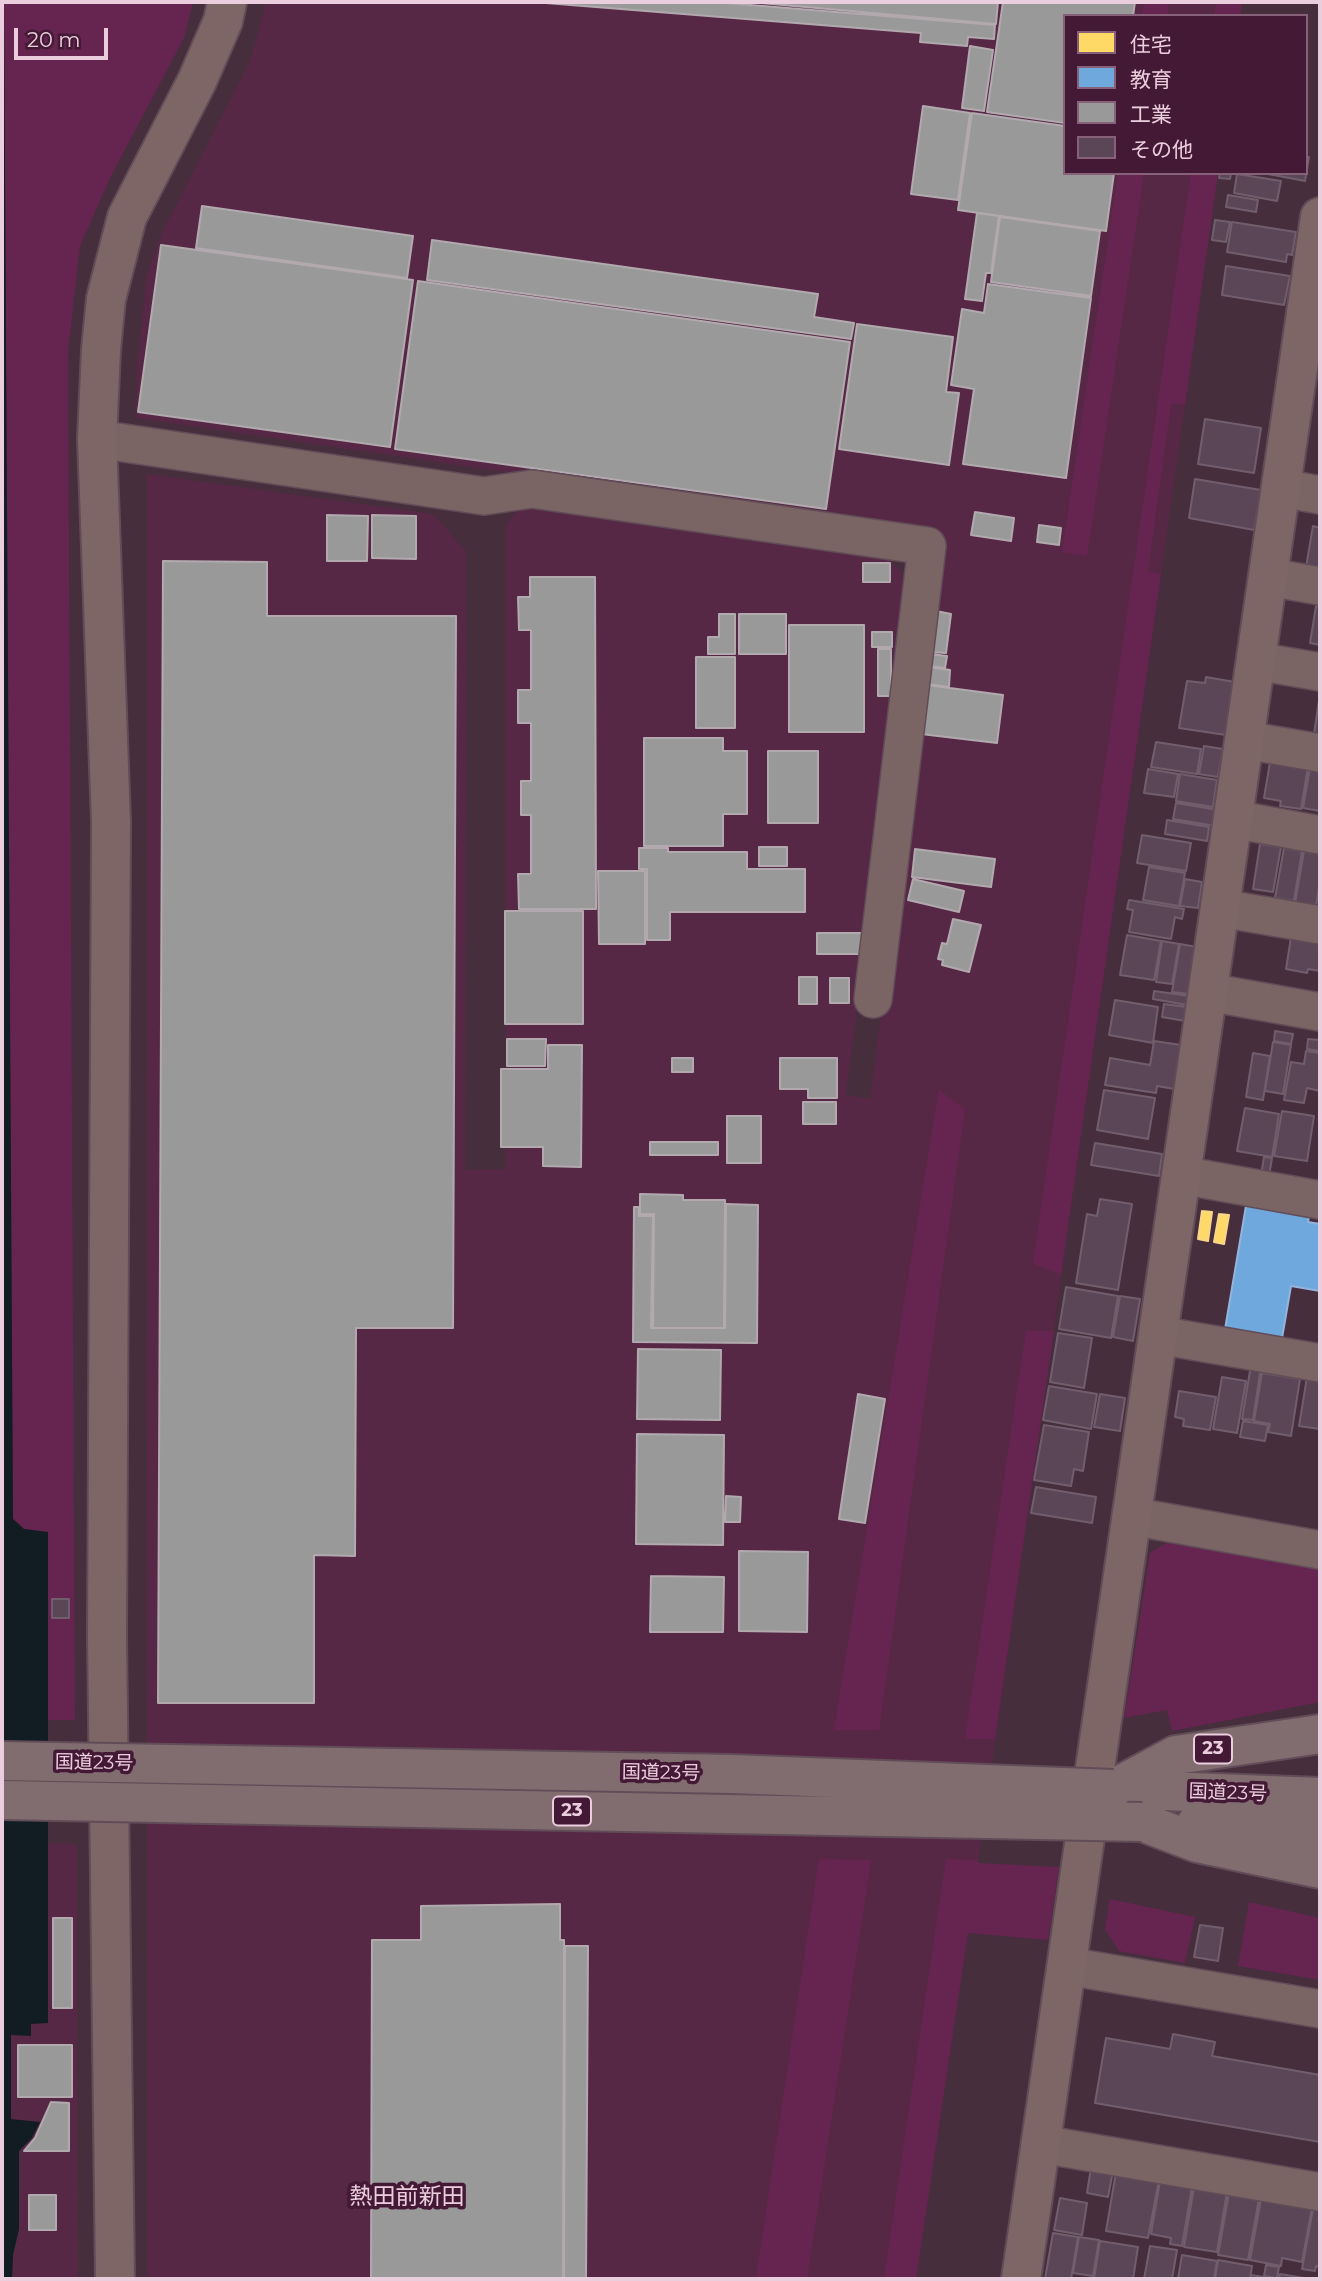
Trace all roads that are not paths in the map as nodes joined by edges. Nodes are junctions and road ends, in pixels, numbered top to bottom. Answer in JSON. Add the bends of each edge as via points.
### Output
{"nodes":[{"id":1,"x":226,"y":2,"type":"edge"},
{"id":2,"x":1320,"y":217,"type":"edge"},
{"id":3,"x":1316,"y":273,"type":"edge"},
{"id":4,"x":1309,"y":374,"type":"edge"},
{"id":5,"x":97,"y":439,"type":"junction"},
{"id":6,"x":1281,"y":488,"type":"junction"},
{"id":7,"x":1320,"y":495,"type":"edge"},
{"id":8,"x":1268,"y":577,"type":"junction"},
{"id":9,"x":1320,"y":586,"type":"edge"},
{"id":10,"x":1256,"y":661,"type":"junction"},
{"id":11,"x":1320,"y":672,"type":"edge"},
{"id":12,"x":1244,"y":740,"type":"junction"},
{"id":13,"x":1320,"y":753,"type":"edge"},
{"id":14,"x":1233,"y":820,"type":"junction"},
{"id":15,"x":1320,"y":835,"type":"edge"},
{"id":16,"x":1220,"y":908,"type":"junction"},
{"id":17,"x":1320,"y":925,"type":"edge"},
{"id":18,"x":1208,"y":992,"type":"junction"},
{"id":19,"x":873,"y":999,"type":"dead end"},
{"id":20,"x":1320,"y":1012,"type":"edge"},
{"id":21,"x":1181,"y":1175,"type":"junction"},
{"id":22,"x":1320,"y":1200,"type":"edge"},
{"id":23,"x":1158,"y":1335,"type":"junction"},
{"id":24,"x":1320,"y":1363,"type":"edge"},
{"id":25,"x":1131,"y":1516,"type":"junction"},
{"id":26,"x":1320,"y":1550,"type":"edge"},
{"id":27,"x":1320,"y":1734,"type":"edge"},
{"id":28,"x":2,"y":1761,"type":"edge"},
{"id":29,"x":1114,"y":1789,"type":"junction"},
{"id":30,"x":1320,"y":1797,"type":"edge"},
{"id":31,"x":2,"y":1800,"type":"edge"},
{"id":32,"x":1142,"y":1822,"type":"junction"},
{"id":33,"x":1320,"y":1831,"type":"edge"},
{"id":34,"x":1320,"y":1869,"type":"edge"},
{"id":35,"x":1067,"y":1966,"type":"junction"},
{"id":36,"x":1320,"y":2009,"type":"edge"},
{"id":37,"x":1041,"y":2144,"type":"junction"},
{"id":38,"x":1320,"y":2192,"type":"edge"},
{"id":39,"x":115,"y":2279,"type":"edge"},
{"id":40,"x":1021,"y":2279,"type":"edge"}],
"edges":[{"from":1,"to":5,"type":"street","via":[[223,21],[197,81],[120,240],[106,299]]},
{"from":2,"to":3,"type":"street"},
{"from":3,"to":4,"type":"street"},
{"from":4,"to":6,"type":"street"},
{"from":5,"to":19,"type":"street","via":[[484,496],[531,489],[927,547]]},
{"from":5,"to":39,"type":"street","via":[[111,822],[107,1636]]},
{"from":6,"to":7,"type":"street"},
{"from":6,"to":8,"type":"street"},
{"from":8,"to":9,"type":"street"},
{"from":8,"to":10,"type":"street"},
{"from":10,"to":11,"type":"street"},
{"from":10,"to":12,"type":"street"},
{"from":12,"to":13,"type":"street"},
{"from":12,"to":14,"type":"street"},
{"from":14,"to":15,"type":"street"},
{"from":14,"to":16,"type":"street"},
{"from":16,"to":17,"type":"street"},
{"from":16,"to":18,"type":"street"},
{"from":18,"to":20,"type":"street"},
{"from":18,"to":21,"type":"street"},
{"from":21,"to":22,"type":"street"},
{"from":21,"to":23,"type":"street"},
{"from":23,"to":24,"type":"street"},
{"from":23,"to":25,"type":"street"},
{"from":25,"to":26,"type":"street"},
{"from":25,"to":35,"type":"street"},
{"from":27,"to":29,"type":"highway","number":"23","via":[[1176,1755]]},
{"from":28,"to":29,"type":"highway","name":"国道23号","number":"23","bridge":true,"via":[[718,1774]]},
{"from":29,"to":30,"type":"highway","name":"国道23号","number":"23"},
{"from":31,"to":32,"type":"highway","name":"国道23号","number":"23","bridge":true},
{"from":32,"to":33,"type":"highway","name":"国道23号","number":"23"},
{"from":32,"to":34,"type":"highway","number":"23","via":[[1197,1843]]},
{"from":35,"to":36,"type":"street"},
{"from":35,"to":37,"type":"street"},
{"from":37,"to":38,"type":"street"},
{"from":37,"to":40,"type":"street"}]}
